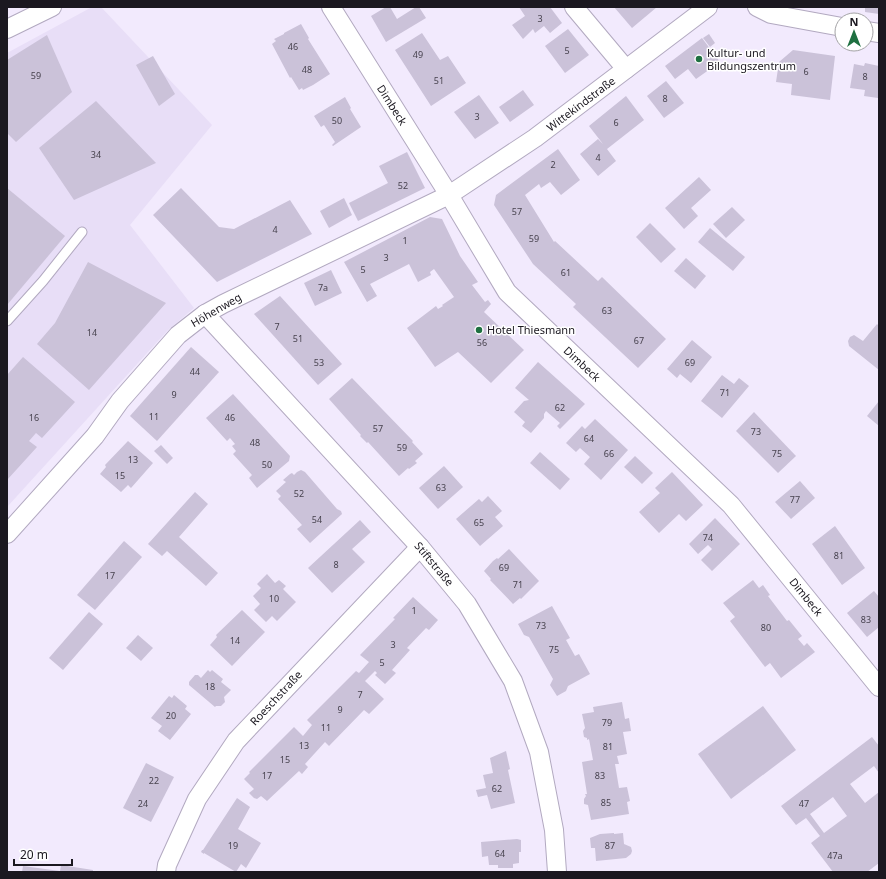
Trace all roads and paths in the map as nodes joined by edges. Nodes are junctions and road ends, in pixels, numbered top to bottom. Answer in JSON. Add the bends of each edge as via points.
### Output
{"nodes":[{"id":1,"x":52,"y":7,"type":"edge"},
{"id":2,"x":331,"y":7,"type":"edge"},
{"id":3,"x":574,"y":7,"type":"edge"},
{"id":4,"x":708,"y":7,"type":"edge"},
{"id":5,"x":757,"y":7,"type":"edge"},
{"id":6,"x":834,"y":26,"type":"edge"},
{"id":7,"x":7,"y":29,"type":"edge"},
{"id":8,"x":626,"y":69,"type":"junction"},
{"id":9,"x":449,"y":194,"type":"junction"},
{"id":10,"x":82,"y":232,"type":"dead end"},
{"id":11,"x":205,"y":314,"type":"junction"},
{"id":12,"x":7,"y":321,"type":"edge"},
{"id":13,"x":7,"y":534,"type":"edge"},
{"id":14,"x":420,"y":547,"type":"junction"},
{"id":15,"x":879,"y":687,"type":"edge"},
{"id":16,"x":166,"y":872,"type":"edge"},
{"id":17,"x":557,"y":872,"type":"edge"}],
"edges":[{"from":1,"to":7,"type":"street"},
{"from":2,"to":9,"type":"street","name":"Dimbeck"},
{"from":3,"to":8,"type":"street"},
{"from":4,"to":8,"type":"street","name":"Wittekindstraße"},
{"from":5,"to":6,"type":"street","via":[[771,14]]},
{"from":8,"to":9,"type":"street","name":"Wittekindstraße","via":[[535,138]]},
{"from":9,"to":11,"type":"street","name":"Höhenweg"},
{"from":9,"to":15,"type":"street","name":"Dimbeck","via":[[507,292],[731,505]]},
{"from":10,"to":12,"type":"lane"},
{"from":11,"to":13,"type":"street","name":"Höhenweg","via":[[178,335],[120,401],[95,436]]},
{"from":11,"to":14,"type":"street","name":"Stiftstraße"},
{"from":14,"to":16,"type":"street","name":"Roeschstraße","via":[[236,741],[197,799]]},
{"from":14,"to":17,"type":"street","name":"Stiftstraße","via":[[467,604],[513,681],[538,752],[554,830]]}]}
